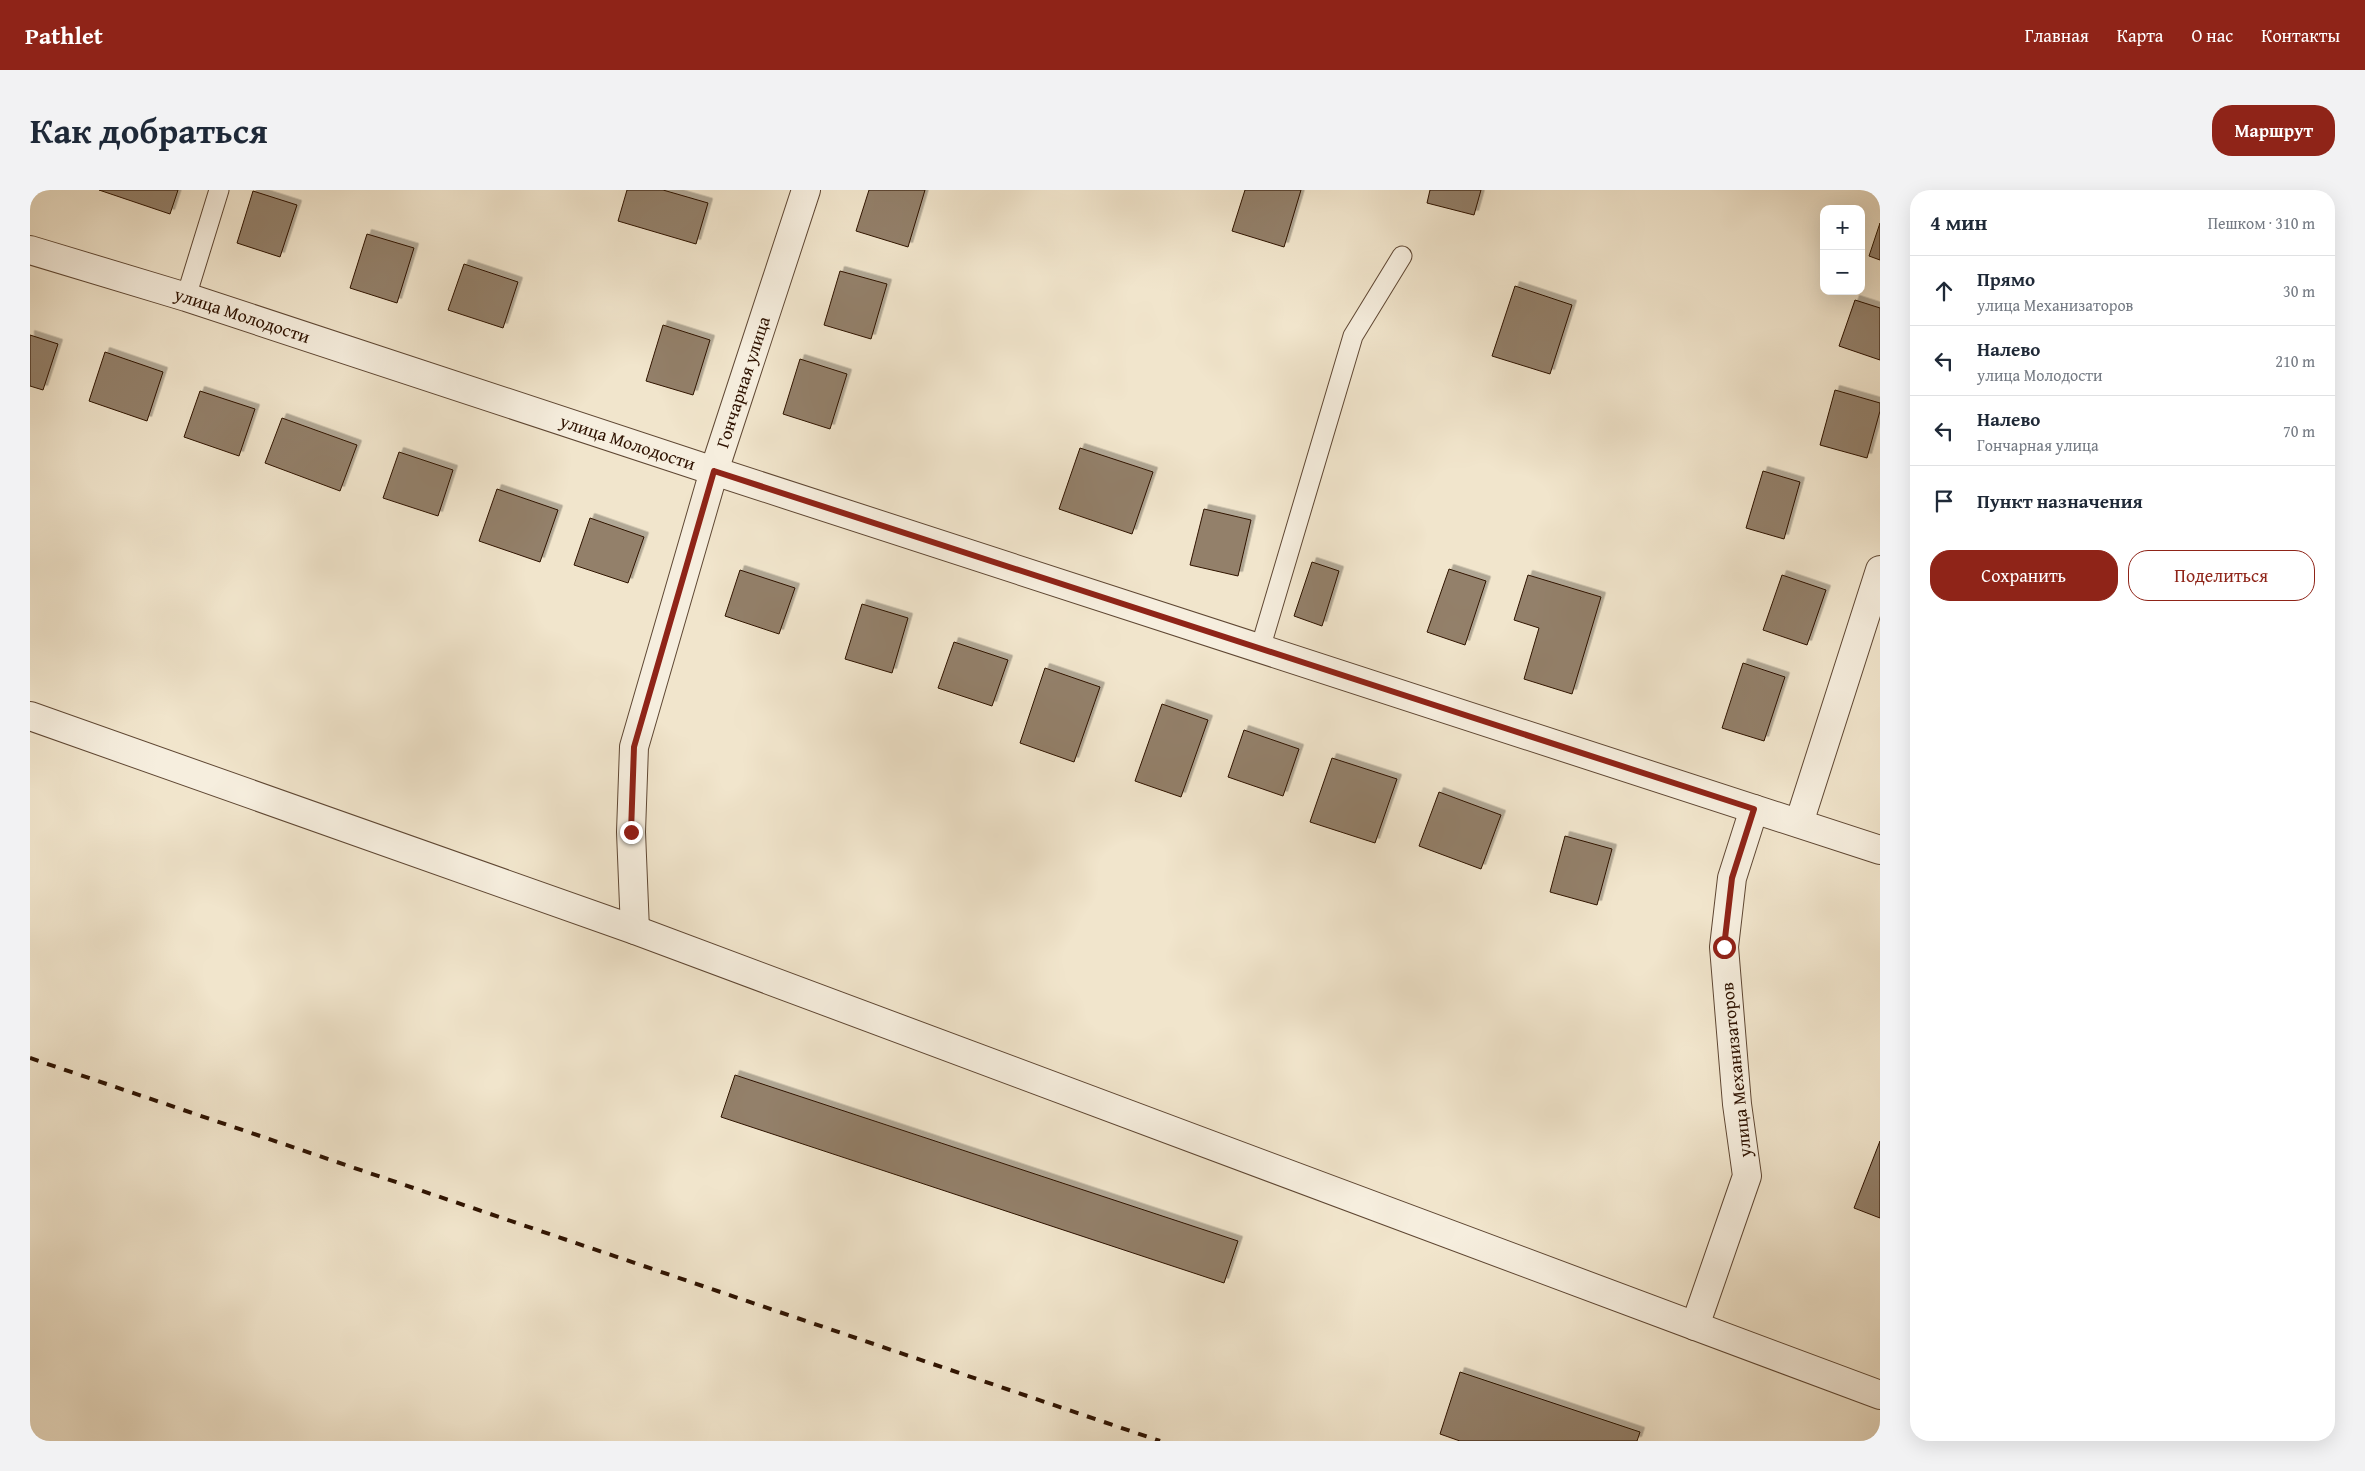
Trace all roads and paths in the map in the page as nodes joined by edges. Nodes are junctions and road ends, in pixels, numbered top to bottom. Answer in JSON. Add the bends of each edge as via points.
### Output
{"nodes":[{"id":1,"x":219,"y":190,"type":"edge"},
{"id":2,"x":806,"y":190,"type":"edge"},
{"id":3,"x":30,"y":250,"type":"edge"},
{"id":4,"x":1402,"y":256,"type":"dead end"},
{"id":5,"x":186,"y":296,"type":"junction"},
{"id":6,"x":714,"y":471,"type":"junction"},
{"id":7,"x":1880,"y":570,"type":"edge"},
{"id":8,"x":1260,"y":649,"type":"junction"},
{"id":9,"x":30,"y":716,"type":"edge"},
{"id":10,"x":1754,"y":809,"type":"junction"},
{"id":11,"x":1800,"y":823,"type":"junction"},
{"id":12,"x":1880,"y":850,"type":"edge"},
{"id":13,"x":635,"y":930,"type":"junction"},
{"id":14,"x":1695,"y":1326,"type":"junction"},
{"id":15,"x":1880,"y":1395,"type":"edge"}],
"edges":[{"from":1,"to":5,"type":"lane"},
{"from":2,"to":6,"type":"street","name":"Гончарная улица"},
{"from":3,"to":5,"type":"street","name":"улица Молодости"},
{"from":4,"to":8,"type":"lane","via":[[1353,336]]},
{"from":5,"to":6,"type":"street","name":"улица Молодости"},
{"from":6,"to":8,"type":"street","name":"улица Молодости"},
{"from":6,"to":13,"type":"street","name":"Гончарная улица","via":[[634,747],[631,832]]},
{"from":7,"to":11,"type":"street"},
{"from":8,"to":10,"type":"street","name":"улица Молодости"},
{"from":9,"to":13,"type":"street"},
{"from":10,"to":11,"type":"street","name":"улица Молодости"},
{"from":10,"to":14,"type":"street","name":"улица Механизаторов","via":[[1732,878],[1724,947],[1737,1104],[1747,1176]]},
{"from":11,"to":12,"type":"street","name":"улица Молодости"},
{"from":13,"to":14,"type":"street"},
{"from":14,"to":15,"type":"street"}]}
